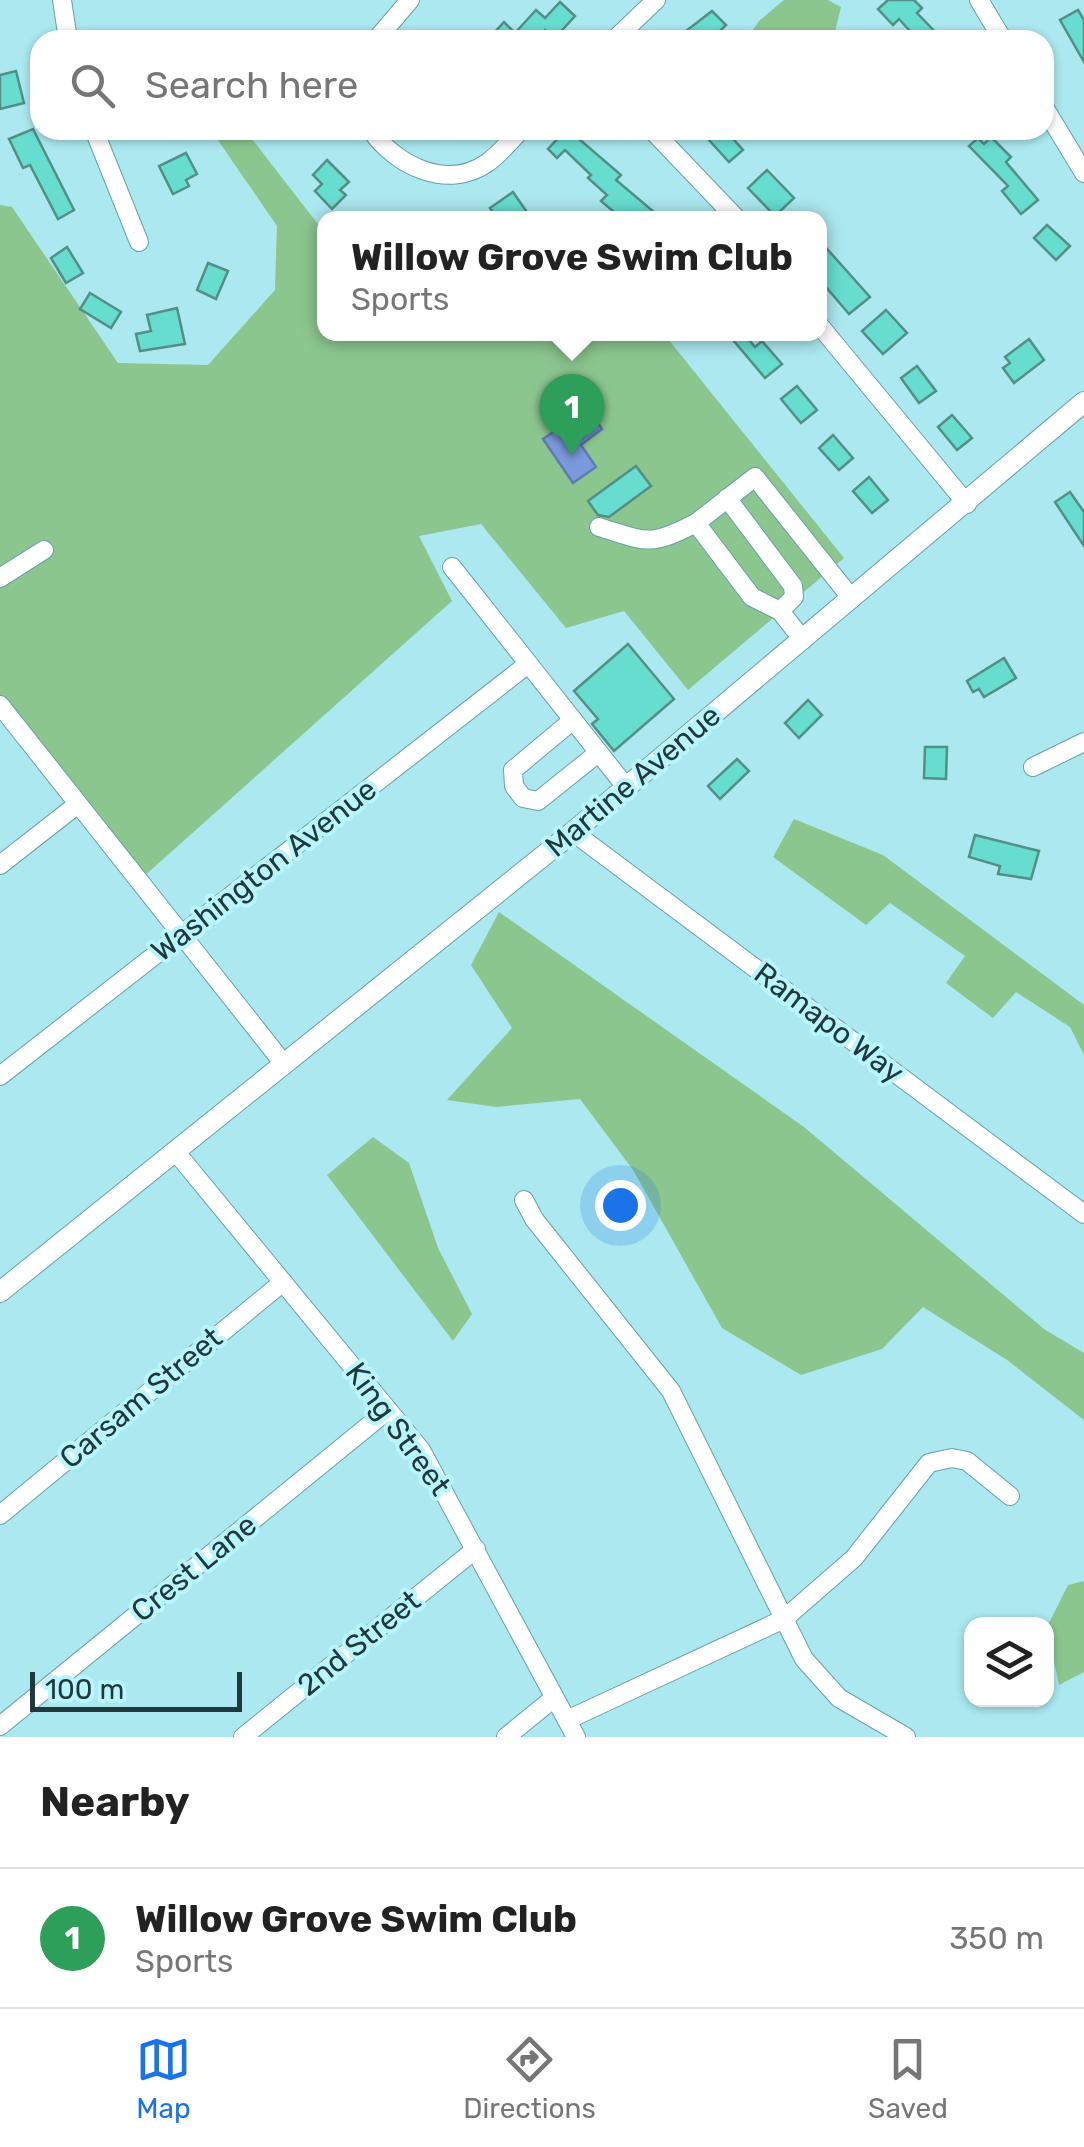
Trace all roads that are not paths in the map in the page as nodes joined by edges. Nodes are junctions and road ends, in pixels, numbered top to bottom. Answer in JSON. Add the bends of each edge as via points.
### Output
{"nodes":[{"id":1,"x":62,"y":0,"type":"edge"},
{"id":2,"x":410,"y":0,"type":"edge"},
{"id":3,"x":656,"y":0,"type":"edge"},
{"id":4,"x":979,"y":0,"type":"edge"},
{"id":5,"x":66,"y":30,"type":"edge"},
{"id":6,"x":384,"y":30,"type":"edge"},
{"id":7,"x":624,"y":30,"type":"edge"},
{"id":8,"x":997,"y":30,"type":"edge"},
{"id":9,"x":1054,"y":124,"type":"edge"},
{"id":10,"x":98,"y":140,"type":"edge"},
{"id":11,"x":380,"y":140,"type":"edge"},
{"id":12,"x":511,"y":140,"type":"edge"},
{"id":13,"x":662,"y":140,"type":"edge"},
{"id":14,"x":1084,"y":173,"type":"edge"},
{"id":15,"x":729,"y":211,"type":"edge"},
{"id":16,"x":138,"y":242,"type":"dead end"},
{"id":17,"x":827,"y":335,"type":"edge"},
{"id":18,"x":1084,"y":402,"type":"edge"},
{"id":19,"x":727,"y":498,"type":"junction"},
{"id":20,"x":966,"y":504,"type":"junction"},
{"id":21,"x":696,"y":522,"type":"junction"},
{"id":22,"x":599,"y":527,"type":"dead end"},
{"id":23,"x":44,"y":550,"type":"dead end"},
{"id":24,"x":452,"y":567,"type":"dead end"},
{"id":25,"x":0,"y":578,"type":"edge"},
{"id":26,"x":852,"y":600,"type":"junction"},
{"id":27,"x":780,"y":610,"type":"junction"},
{"id":28,"x":803,"y":640,"type":"junction"},
{"id":29,"x":528,"y":664,"type":"junction"},
{"id":30,"x":0,"y":705,"type":"edge"},
{"id":31,"x":572,"y":720,"type":"junction"},
{"id":32,"x":1084,"y":742,"type":"edge"},
{"id":33,"x":598,"y":753,"type":"junction"},
{"id":34,"x":1034,"y":767,"type":"dead end"},
{"id":35,"x":626,"y":787,"type":"junction"},
{"id":36,"x":78,"y":804,"type":"junction"},
{"id":37,"x":573,"y":832,"type":"junction"},
{"id":38,"x":0,"y":865,"type":"edge"},
{"id":39,"x":182,"y":935,"type":"junction"},
{"id":40,"x":284,"y":1064,"type":"junction"},
{"id":41,"x":0,"y":1076,"type":"edge"},
{"id":42,"x":175,"y":1151,"type":"junction"},
{"id":43,"x":524,"y":1200,"type":"dead end"},
{"id":44,"x":1084,"y":1214,"type":"edge"},
{"id":45,"x":283,"y":1282,"type":"junction"},
{"id":46,"x":0,"y":1292,"type":"edge"},
{"id":47,"x":388,"y":1410,"type":"junction"},
{"id":48,"x":1010,"y":1496,"type":"dead end"},
{"id":49,"x":0,"y":1515,"type":"edge"},
{"id":50,"x":476,"y":1549,"type":"junction"},
{"id":51,"x":784,"y":1619,"type":"junction"},
{"id":52,"x":554,"y":1698,"type":"junction"},
{"id":53,"x":0,"y":1726,"type":"edge"},
{"id":54,"x":571,"y":1729,"type":"edge"},
{"id":55,"x":243,"y":1737,"type":"edge"},
{"id":56,"x":506,"y":1737,"type":"edge"},
{"id":57,"x":906,"y":1737,"type":"edge"}],
"edges":[{"from":1,"to":5,"type":"street"},
{"from":2,"to":6,"type":"street"},
{"from":3,"to":7,"type":"street"},
{"from":4,"to":8,"type":"street"},
{"from":9,"to":14,"type":"street"},
{"from":10,"to":16,"type":"street"},
{"from":11,"to":12,"type":"street","via":[[395,157],[445,174],[488,162]]},
{"from":13,"to":15,"type":"street"},
{"from":17,"to":20,"type":"street"},
{"from":18,"to":20,"type":"main road","name":"Martine Avenue"},
{"from":19,"to":21,"type":"street"},
{"from":19,"to":26,"type":"street","via":[[755,477]]},
{"from":19,"to":27,"type":"street","via":[[793,586],[794,597]]},
{"from":20,"to":26,"type":"main road","name":"Martine Avenue"},
{"from":21,"to":22,"type":"street","via":[[660,541]]},
{"from":21,"to":27,"type":"street","via":[[752,597]]},
{"from":23,"to":25,"type":"street"},
{"from":24,"to":29,"type":"street"},
{"from":26,"to":28,"type":"main road","name":"Martine Avenue"},
{"from":27,"to":28,"type":"street"},
{"from":28,"to":35,"type":"main road","name":"Martine Avenue"},
{"from":29,"to":31,"type":"street"},
{"from":29,"to":39,"type":"street","name":"Washington Avenue"},
{"from":30,"to":36,"type":"street"},
{"from":31,"to":33,"type":"street"},
{"from":31,"to":33,"type":"street","via":[[513,770],[523,798],[538,801]]},
{"from":32,"to":34,"type":"street"},
{"from":33,"to":35,"type":"street"},
{"from":35,"to":37,"type":"main road","name":"Martine Avenue"},
{"from":36,"to":38,"type":"street"},
{"from":36,"to":39,"type":"street"},
{"from":37,"to":40,"type":"main road","name":"Martine Avenue"},
{"from":37,"to":44,"type":"street","name":"Ramapo Way"},
{"from":39,"to":40,"type":"street"},
{"from":39,"to":41,"type":"street","name":"Washington Avenue"},
{"from":40,"to":42,"type":"main road","name":"Martine Avenue"},
{"from":42,"to":45,"type":"street","name":"King Street"},
{"from":42,"to":46,"type":"main road","name":"Martine Avenue"},
{"from":43,"to":51,"type":"street","via":[[671,1391]]},
{"from":45,"to":47,"type":"street","name":"King Street"},
{"from":45,"to":49,"type":"street","name":"Carsam Street"},
{"from":47,"to":50,"type":"street","name":"King Street","via":[[441,1481]]},
{"from":47,"to":53,"type":"street","name":"Crest Lane"},
{"from":48,"to":51,"type":"street","via":[[966,1461],[929,1463],[854,1558]]},
{"from":50,"to":52,"type":"street","name":"King Street"},
{"from":50,"to":55,"type":"street","name":"2nd Street"},
{"from":51,"to":54,"type":"street"},
{"from":51,"to":57,"type":"street","via":[[804,1659],[839,1698]]},
{"from":52,"to":54,"type":"street","name":"King Street"},
{"from":52,"to":56,"type":"street"}]}
